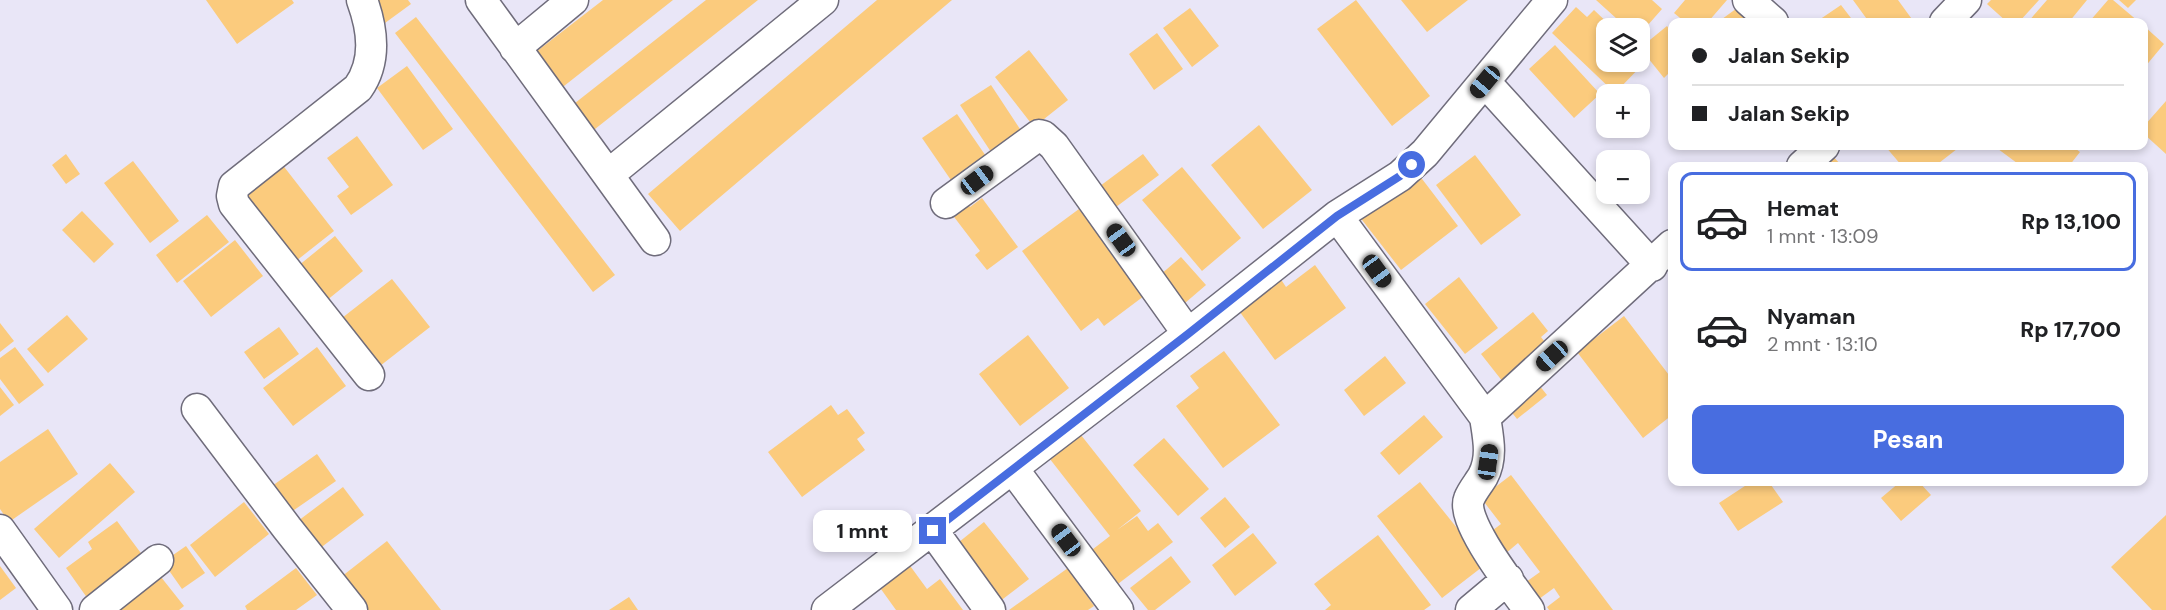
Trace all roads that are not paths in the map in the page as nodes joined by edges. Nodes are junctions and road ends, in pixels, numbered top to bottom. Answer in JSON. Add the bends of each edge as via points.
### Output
{"nodes":[{"id":1,"x":481,"y":0,"type":"edge"},
{"id":2,"x":573,"y":0,"type":"edge"},
{"id":3,"x":823,"y":0,"type":"edge"},
{"id":4,"x":1552,"y":0,"type":"edge"},
{"id":5,"x":1748,"y":0,"type":"edge"},
{"id":6,"x":1966,"y":0,"type":"edge"},
{"id":7,"x":362,"y":7,"type":"edge"},
{"id":8,"x":1768,"y":18,"type":"edge"},
{"id":9,"x":1949,"y":18,"type":"edge"},
{"id":10,"x":514,"y":48,"type":"junction"},
{"id":11,"x":1485,"y":82,"type":"junction"},
{"id":12,"x":1820,"y":150,"type":"edge"},
{"id":13,"x":1806,"y":162,"type":"edge"},
{"id":14,"x":608,"y":175,"type":"junction"},
{"id":15,"x":946,"y":203,"type":"dead end"},
{"id":16,"x":1337,"y":216,"type":"junction"},
{"id":17,"x":655,"y":240,"type":"dead end"},
{"id":18,"x":1668,"y":249,"type":"edge"},
{"id":19,"x":1652,"y":266,"type":"junction"},
{"id":20,"x":1188,"y":334,"type":"junction"},
{"id":21,"x":369,"y":375,"type":"dead end"},
{"id":22,"x":197,"y":410,"type":"dead end"},
{"id":23,"x":1485,"y":417,"type":"junction"},
{"id":24,"x":1013,"y":470,"type":"junction"},
{"id":25,"x":0,"y":530,"type":"edge"},
{"id":26,"x":933,"y":531,"type":"junction"},
{"id":27,"x":158,"y":560,"type":"dead end"},
{"id":28,"x":1508,"y":579,"type":"junction"},
{"id":29,"x":57,"y":610,"type":"edge"},
{"id":30,"x":95,"y":610,"type":"edge"},
{"id":31,"x":352,"y":610,"type":"edge"},
{"id":32,"x":827,"y":610,"type":"edge"},
{"id":33,"x":990,"y":610,"type":"edge"},
{"id":34,"x":1118,"y":610,"type":"edge"},
{"id":35,"x":1471,"y":610,"type":"edge"},
{"id":36,"x":1529,"y":610,"type":"edge"}],
"edges":[{"from":1,"to":10,"type":"street"},
{"from":2,"to":10,"type":"street"},
{"from":3,"to":14,"type":"street"},
{"from":4,"to":11,"type":"street"},
{"from":5,"to":8,"type":"street"},
{"from":6,"to":9,"type":"street"},
{"from":7,"to":21,"type":"street","via":[[371,60],[367,74],[357,88],[234,186],[232,196],[234,204]]},
{"from":10,"to":14,"type":"street"},
{"from":11,"to":16,"type":"street","via":[[1408,169]]},
{"from":11,"to":19,"type":"street"},
{"from":12,"to":13,"type":"street"},
{"from":14,"to":17,"type":"street"},
{"from":15,"to":20,"type":"street","via":[[1039,135],[1043,136]]},
{"from":16,"to":20,"type":"street"},
{"from":16,"to":23,"type":"street"},
{"from":18,"to":19,"type":"street"},
{"from":19,"to":23,"type":"street"},
{"from":20,"to":24,"type":"street"},
{"from":22,"to":31,"type":"street"},
{"from":23,"to":28,"type":"street","via":[[1488,462],[1468,499],[1468,512],[1471,523]]},
{"from":24,"to":26,"type":"street"},
{"from":24,"to":34,"type":"street"},
{"from":25,"to":29,"type":"street"},
{"from":26,"to":32,"type":"street"},
{"from":26,"to":33,"type":"street"},
{"from":27,"to":30,"type":"street"},
{"from":28,"to":35,"type":"street"},
{"from":28,"to":36,"type":"street"}]}
